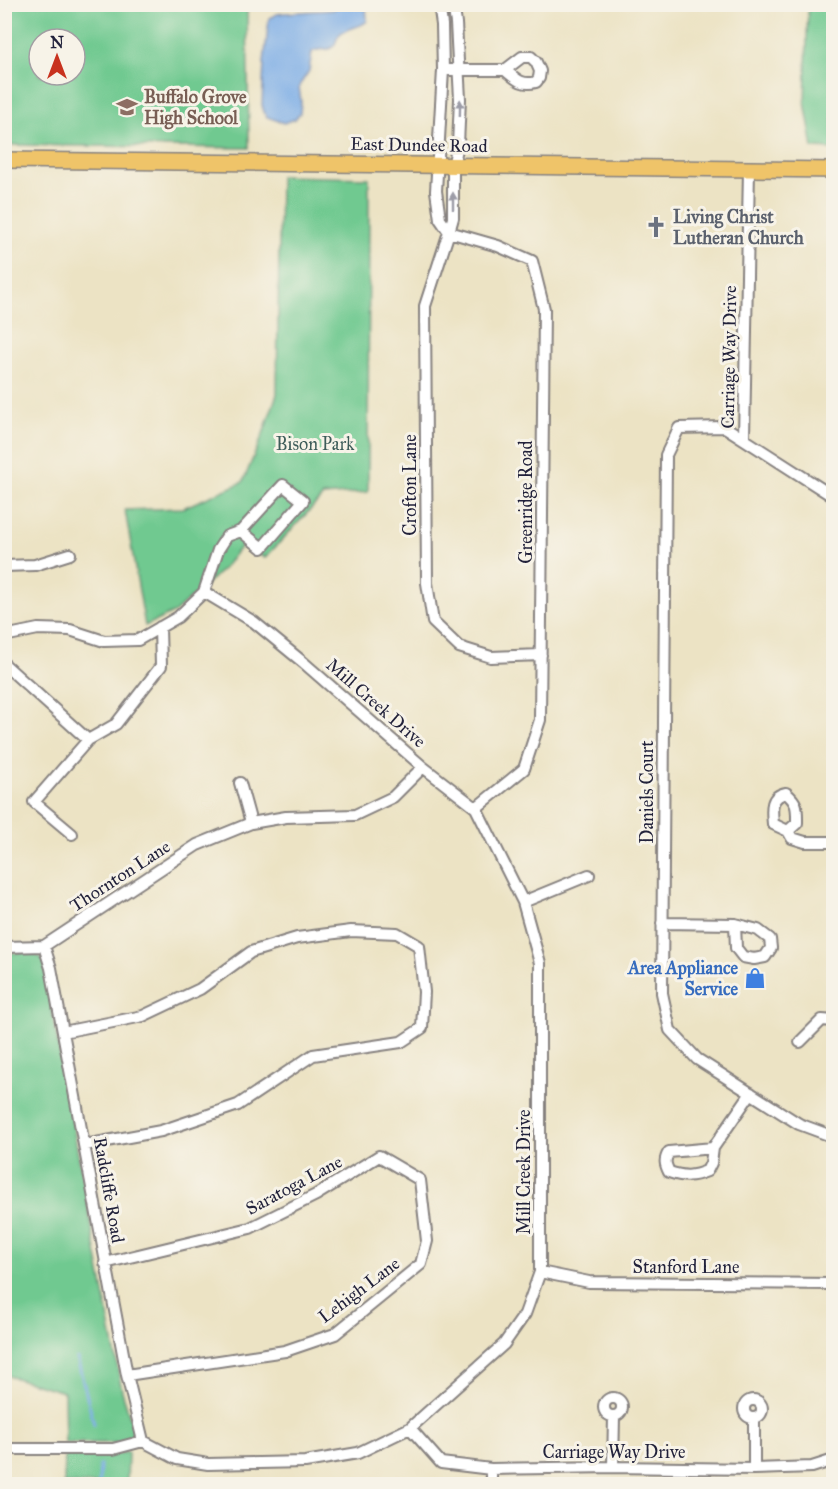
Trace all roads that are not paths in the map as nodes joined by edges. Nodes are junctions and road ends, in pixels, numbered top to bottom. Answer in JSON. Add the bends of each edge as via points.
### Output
{"nodes":[{"id":1,"x":439,"y":4,"type":"edge"},
{"id":2,"x":453,"y":4,"type":"edge"},
{"id":3,"x":443,"y":70,"type":"junction"},
{"id":4,"x":505,"y":70,"type":"dead end"},
{"id":5,"x":459,"y":71,"type":"junction"},
{"id":6,"x":4,"y":160,"type":"edge"},
{"id":7,"x":437,"y":165,"type":"junction"},
{"id":8,"x":453,"y":166,"type":"junction"},
{"id":9,"x":749,"y":170,"type":"junction"},
{"id":10,"x":834,"y":170,"type":"edge"},
{"id":11,"x":449,"y":231,"type":"junction"},
{"id":12,"x":744,"y":438,"type":"junction"},
{"id":13,"x":834,"y":497,"type":"edge"},
{"id":14,"x":241,"y":531,"type":"junction"},
{"id":15,"x":70,"y":554,"type":"dead end"},
{"id":16,"x":4,"y":566,"type":"edge"},
{"id":17,"x":204,"y":592,"type":"junction"},
{"id":18,"x":160,"y":627,"type":"junction"},
{"id":19,"x":4,"y":636,"type":"edge"},
{"id":20,"x":541,"y":655,"type":"junction"},
{"id":21,"x":4,"y":664,"type":"edge"},
{"id":22,"x":88,"y":740,"type":"junction"},
{"id":23,"x":423,"y":766,"type":"junction"},
{"id":24,"x":240,"y":783,"type":"dead end"},
{"id":25,"x":476,"y":808,"type":"junction"},
{"id":26,"x":251,"y":823,"type":"junction"},
{"id":27,"x":788,"y":831,"type":"dead end"},
{"id":28,"x":72,"y":834,"type":"dead end"},
{"id":29,"x":834,"y":842,"type":"edge"},
{"id":30,"x":589,"y":875,"type":"dead end"},
{"id":31,"x":522,"y":902,"type":"junction"},
{"id":32,"x":663,"y":922,"type":"junction"},
{"id":33,"x":735,"y":924,"type":"dead end"},
{"id":34,"x":44,"y":946,"type":"junction"},
{"id":35,"x":4,"y":947,"type":"edge"},
{"id":36,"x":834,"y":1021,"type":"edge"},
{"id":37,"x":63,"y":1032,"type":"junction"},
{"id":38,"x":800,"y":1042,"type":"dead end"},
{"id":39,"x":752,"y":1093,"type":"junction"},
{"id":40,"x":834,"y":1137,"type":"edge"},
{"id":41,"x":85,"y":1145,"type":"junction"},
{"id":42,"x":713,"y":1148,"type":"dead end"},
{"id":43,"x":420,"y":1180,"type":"joint"},
{"id":44,"x":105,"y":1263,"type":"junction"},
{"id":45,"x":540,"y":1272,"type":"junction"},
{"id":46,"x":834,"y":1284,"type":"edge"},
{"id":47,"x":127,"y":1375,"type":"junction"},
{"id":48,"x":614,"y":1416,"type":"dead end"},
{"id":49,"x":754,"y":1418,"type":"dead end"},
{"id":50,"x":410,"y":1428,"type":"junction"},
{"id":51,"x":143,"y":1441,"type":"junction"},
{"id":52,"x":4,"y":1449,"type":"edge"},
{"id":53,"x":834,"y":1460,"type":"edge"},
{"id":54,"x":613,"y":1467,"type":"junction"},
{"id":55,"x":491,"y":1469,"type":"junction"},
{"id":56,"x":754,"y":1469,"type":"junction"},
{"id":57,"x":491,"y":1485,"type":"edge"}],
"edges":[{"from":1,"to":3,"type":"street"},
{"from":2,"to":5,"type":"street","name":"Crofton Lane"},
{"from":3,"to":5,"type":"street"},
{"from":3,"to":7,"type":"street"},
{"from":4,"to":5,"type":"street"},
{"from":8,"to":5,"type":"street","name":"Crofton Lane","one_way":true,"via":[[458,145]]},
{"from":6,"to":7,"type":"main road","name":"East Dundee Road"},
{"from":7,"to":8,"type":"main road","name":"East Dundee Road"},
{"from":7,"to":11,"type":"street","via":[[440,219]]},
{"from":8,"to":9,"type":"main road","name":"East Dundee Road"},
{"from":11,"to":8,"type":"street","name":"Crofton Lane","one_way":true,"via":[[453,218]]},
{"from":9,"to":10,"type":"main road","name":"East Dundee Road"},
{"from":9,"to":12,"type":"street","name":"Carriage Way Drive"},
{"from":11,"to":20,"type":"street","name":"Greenridge Road","via":[[532,261],[544,309]]},
{"from":11,"to":20,"type":"street","name":"Crofton Lane","via":[[424,306],[427,583],[433,622],[459,647],[491,657]]},
{"from":12,"to":13,"type":"street","name":"Carriage Way Drive"},
{"from":12,"to":32,"type":"street","name":"Daniels Court","via":[[725,427],[679,428],[666,455]]},
{"from":14,"to":14,"type":"street","via":[[283,485],[303,501],[262,548]]},
{"from":14,"to":17,"type":"street","via":[[227,536],[218,550]]},
{"from":15,"to":16,"type":"street","via":[[35,566]]},
{"from":17,"to":18,"type":"street"},
{"from":17,"to":23,"type":"street","name":"Mill Creek Drive","via":[[254,622]]},
{"from":18,"to":19,"type":"street","via":[[138,640],[104,641],[70,630],[38,628]]},
{"from":18,"to":22,"type":"street","via":[[161,666],[116,724]]},
{"from":20,"to":25,"type":"street","name":"Greenridge Road","via":[[540,720],[524,769]]},
{"from":21,"to":22,"type":"street"},
{"from":22,"to":28,"type":"street","via":[[34,802]]},
{"from":23,"to":25,"type":"street","name":"Mill Creek Drive"},
{"from":23,"to":26,"type":"street","name":"Thornton Lane","via":[[393,797],[355,815],[286,817]]},
{"from":24,"to":26,"type":"street"},
{"from":25,"to":31,"type":"street","name":"Mill Creek Drive"},
{"from":26,"to":34,"type":"street","name":"Thornton Lane","via":[[197,845]]},
{"from":27,"to":29,"type":"street","via":[[792,838],[805,842]]},
{"from":30,"to":31,"type":"street"},
{"from":31,"to":45,"type":"street","name":"Mill Creek Drive","via":[[540,963]]},
{"from":32,"to":33,"type":"street"},
{"from":32,"to":39,"type":"street","name":"Daniels Court","via":[[662,993],[670,1030],[697,1059]]},
{"from":34,"to":35,"type":"street"},
{"from":34,"to":37,"type":"street","name":"Radcliffe Road"},
{"from":36,"to":38,"type":"street","via":[[822,1020]]},
{"from":37,"to":41,"type":"street","name":"Radcliffe Road"},
{"from":37,"to":41,"type":"street","via":[[143,1016],[200,989],[251,952],[297,938],[351,931],[397,933],[419,946],[424,992],[422,1028],[401,1042],[313,1055],[238,1106],[160,1131]]},
{"from":39,"to":40,"type":"street","name":"Daniels Court","via":[[800,1124]]},
{"from":39,"to":42,"type":"street"},
{"from":41,"to":44,"type":"street","name":"Radcliffe Road"},
{"from":43,"to":44,"type":"street","name":"Saratoga Lane","via":[[379,1156],[316,1195],[250,1228]]},
{"from":43,"to":47,"type":"street","name":"Lehigh Lane","via":[[427,1241],[421,1264],[335,1334],[285,1351]]},
{"from":44,"to":47,"type":"street","name":"Radcliffe Road"},
{"from":45,"to":46,"type":"street","name":"Stanford Lane","via":[[589,1282]]},
{"from":45,"to":50,"type":"street","name":"Mill Creek Drive","via":[[525,1314],[504,1344]]},
{"from":47,"to":51,"type":"street","name":"Radcliffe Road"},
{"from":48,"to":54,"type":"street"},
{"from":49,"to":56,"type":"street"},
{"from":50,"to":51,"type":"street","name":"Mill Creek Drive","via":[[358,1454],[305,1462],[208,1464],[177,1460]]},
{"from":50,"to":55,"type":"street","name":"Carriage Way Drive","via":[[441,1463]]},
{"from":51,"to":52,"type":"street","via":[[113,1449]]},
{"from":53,"to":56,"type":"street","name":"Carriage Way Drive","via":[[812,1467]]},
{"from":54,"to":55,"type":"street","name":"Carriage Way Drive"},
{"from":54,"to":56,"type":"street","name":"Carriage Way Drive"},
{"from":55,"to":57,"type":"street"}]}
